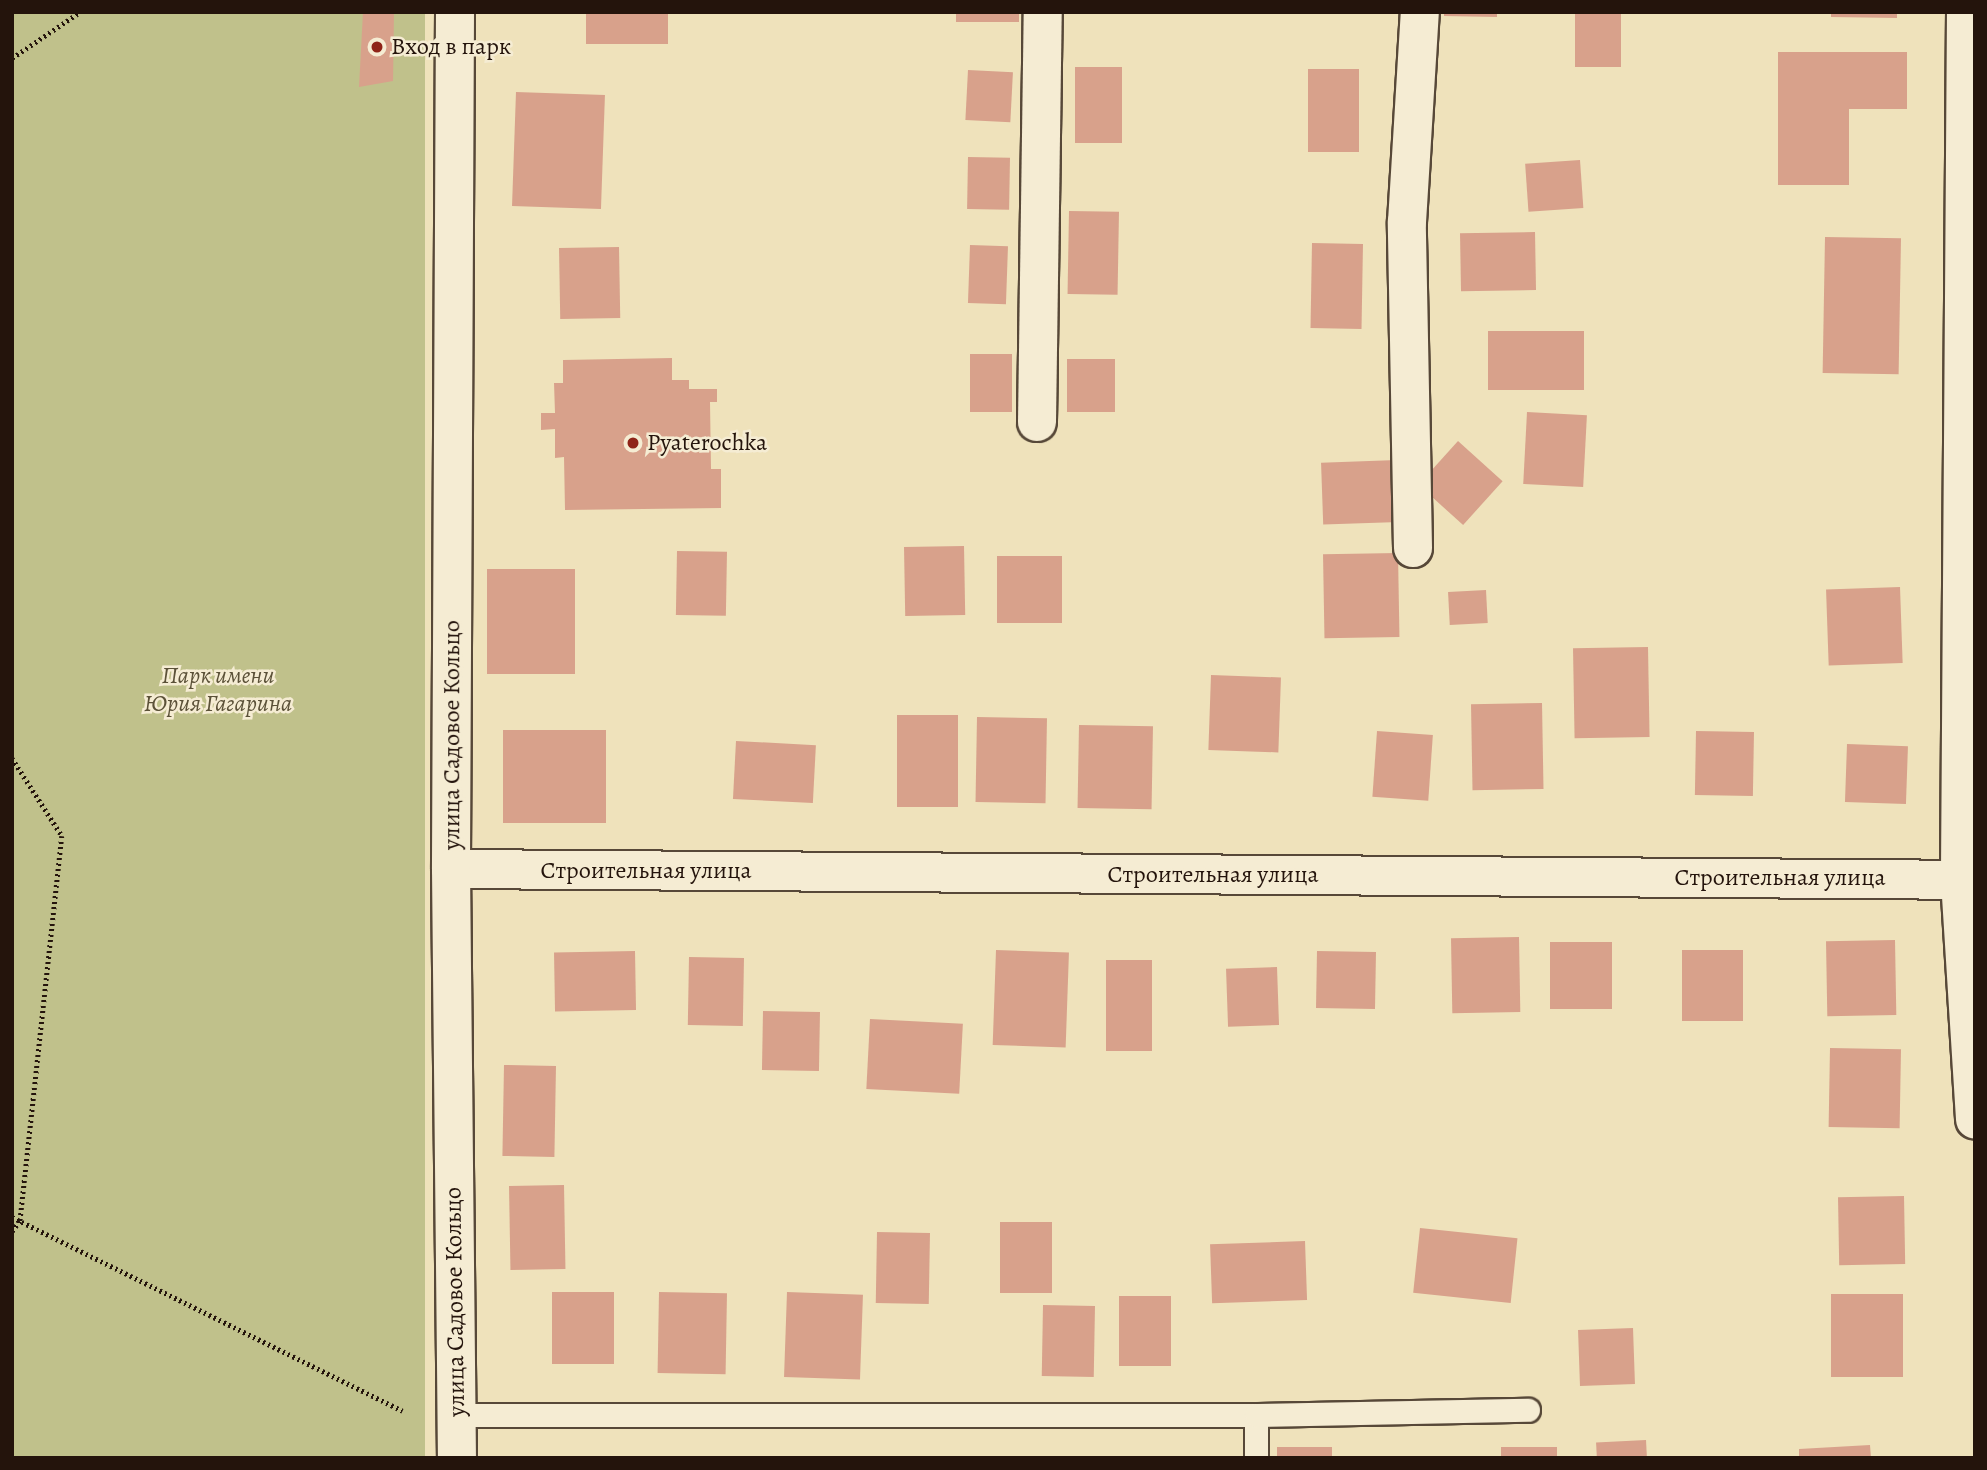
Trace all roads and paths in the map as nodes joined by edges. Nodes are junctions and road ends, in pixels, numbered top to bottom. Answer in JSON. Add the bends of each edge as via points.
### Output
{"nodes":[{"id":1,"x":80,"y":12,"type":"edge"},
{"id":2,"x":455,"y":12,"type":"edge"},
{"id":3,"x":1043,"y":12,"type":"edge"},
{"id":4,"x":1420,"y":12,"type":"edge"},
{"id":5,"x":1966,"y":12,"type":"edge"},
{"id":6,"x":12,"y":58,"type":"edge"},
{"id":7,"x":1037,"y":422,"type":"dead end"},
{"id":8,"x":1413,"y":548,"type":"dead end"},
{"id":9,"x":12,"y":758,"type":"edge"},
{"id":10,"x":451,"y":869,"type":"junction"},
{"id":11,"x":1968,"y":880,"type":"edge"},
{"id":12,"x":1975,"y":1120,"type":"edge"},
{"id":13,"x":12,"y":1217,"type":"edge"},
{"id":14,"x":20,"y":1221,"type":"junction"},
{"id":15,"x":12,"y":1232,"type":"edge"},
{"id":16,"x":1528,"y":1410,"type":"dead end"},
{"id":17,"x":402,"y":1411,"type":"dead end"},
{"id":18,"x":456,"y":1415,"type":"junction"},
{"id":19,"x":1256,"y":1415,"type":"junction"},
{"id":20,"x":457,"y":1458,"type":"edge"},
{"id":21,"x":1256,"y":1458,"type":"edge"}],
"edges":[{"from":1,"to":6,"type":"path"},
{"from":2,"to":10,"type":"street","name":"улица Садовое Кольцо"},
{"from":3,"to":7,"type":"street"},
{"from":4,"to":8,"type":"street","via":[[1407,222]]},
{"from":5,"to":11,"type":"street"},
{"from":9,"to":14,"type":"path","via":[[62,836]]},
{"from":10,"to":11,"type":"street","name":"Строительная улица"},
{"from":10,"to":18,"type":"street","name":"улица Садовое Кольцо"},
{"from":11,"to":12,"type":"street"},
{"from":13,"to":14,"type":"path"},
{"from":14,"to":15,"type":"path"},
{"from":14,"to":17,"type":"path"},
{"from":16,"to":19,"type":"lane"},
{"from":18,"to":19,"type":"lane"},
{"from":18,"to":20,"type":"street","name":"улица Садовое Кольцо"},
{"from":19,"to":21,"type":"lane"}]}
